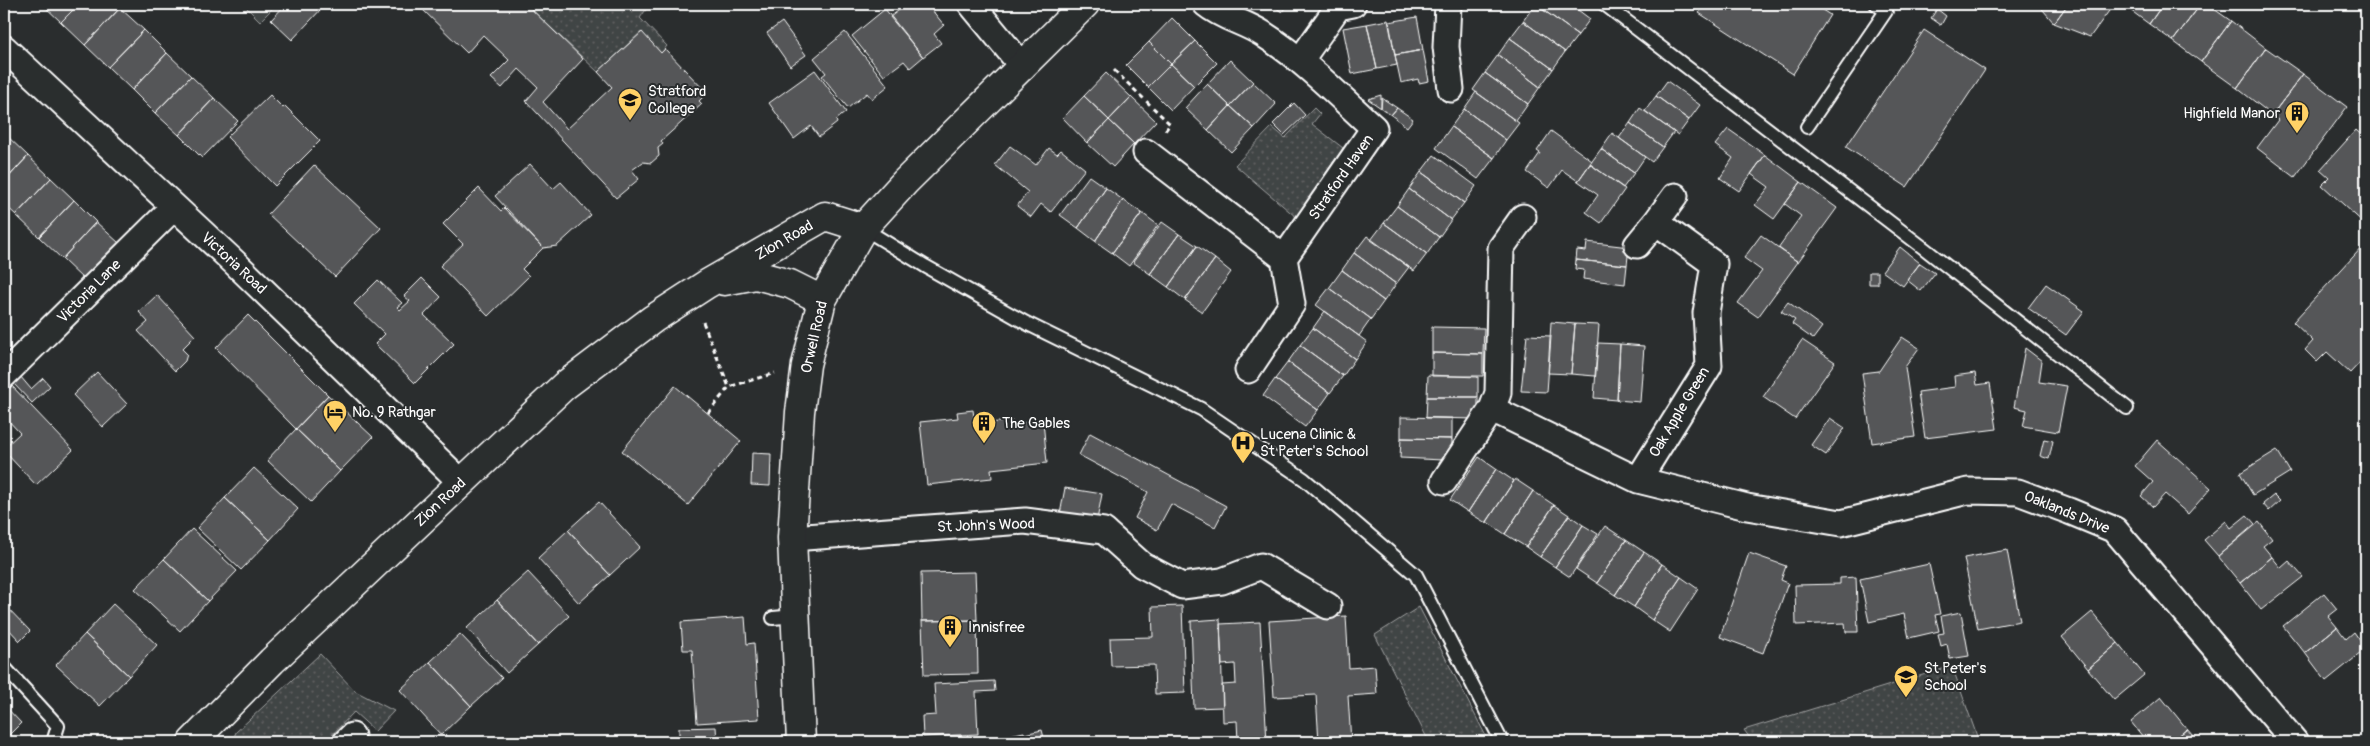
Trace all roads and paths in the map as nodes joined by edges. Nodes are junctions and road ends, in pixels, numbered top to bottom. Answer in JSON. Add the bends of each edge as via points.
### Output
{"nodes":[{"id":1,"x":971,"y":4,"type":"edge"},
{"id":2,"x":1086,"y":4,"type":"edge"},
{"id":3,"x":1353,"y":4,"type":"edge"},
{"id":4,"x":1448,"y":4,"type":"edge"},
{"id":5,"x":1604,"y":4,"type":"edge"},
{"id":6,"x":1876,"y":4,"type":"edge"},
{"id":7,"x":1212,"y":8,"type":"edge"},
{"id":8,"x":4,"y":48,"type":"edge"},
{"id":9,"x":1300,"y":60,"type":"junction"},
{"id":10,"x":1023,"y":67,"type":"junction"},
{"id":11,"x":1114,"y":70,"type":"dead end"},
{"id":12,"x":1451,"y":89,"type":"dead end"},
{"id":13,"x":1806,"y":127,"type":"dead end"},
{"id":14,"x":1146,"y":152,"type":"joint"},
{"id":15,"x":1675,"y":196,"type":"dead end"},
{"id":16,"x":174,"y":207,"type":"junction"},
{"id":17,"x":1524,"y":216,"type":"dead end"},
{"id":18,"x":1656,"y":222,"type":"junction"},
{"id":19,"x":864,"y":228,"type":"junction"},
{"id":20,"x":1637,"y":245,"type":"dead end"},
{"id":21,"x":1284,"y":258,"type":"junction"},
{"id":22,"x":707,"y":284,"type":"junction"},
{"id":23,"x":822,"y":300,"type":"junction"},
{"id":24,"x":704,"y":325,"type":"dead end"},
{"id":25,"x":1248,"y":370,"type":"dead end"},
{"id":26,"x":779,"y":372,"type":"dead end"},
{"id":27,"x":4,"y":376,"type":"edge"},
{"id":28,"x":729,"y":386,"type":"junction"},
{"id":29,"x":2127,"y":408,"type":"dead end"},
{"id":30,"x":1492,"y":409,"type":"junction"},
{"id":31,"x":708,"y":413,"type":"dead end"},
{"id":32,"x":1638,"y":480,"type":"junction"},
{"id":33,"x":1444,"y":481,"type":"dead end"},
{"id":34,"x":461,"y":482,"type":"junction"},
{"id":35,"x":792,"y":538,"type":"junction"},
{"id":36,"x":1328,"y":606,"type":"dead end"},
{"id":37,"x":4,"y":667,"type":"edge"},
{"id":38,"x":53,"y":742,"type":"edge"},
{"id":39,"x":192,"y":742,"type":"edge"},
{"id":40,"x":801,"y":742,"type":"edge"},
{"id":41,"x":1502,"y":742,"type":"edge"},
{"id":42,"x":2295,"y":742,"type":"edge"}],
"edges":[{"from":1,"to":10,"type":"street"},
{"from":2,"to":10,"type":"street","name":"Orwell Road"},
{"from":3,"to":9,"type":"street","via":[[1338,7]]},
{"from":4,"to":12,"type":"street","via":[[1446,47]]},
{"from":5,"to":29,"type":"lane"},
{"from":6,"to":13,"type":"lane","via":[[1886,11]]},
{"from":7,"to":9,"type":"street","name":"Stratford Haven","via":[[1262,33]]},
{"from":8,"to":16,"type":"street","name":"Victoria Road"},
{"from":9,"to":21,"type":"street","name":"Stratford Haven","via":[[1374,128]]},
{"from":10,"to":19,"type":"street","name":"Orwell Road","via":[[905,182]]},
{"from":11,"to":14,"type":"path","via":[[1170,124]]},
{"from":14,"to":21,"type":"street"},
{"from":15,"to":18,"type":"street"},
{"from":16,"to":27,"type":"street","name":"Victoria Lane"},
{"from":16,"to":34,"type":"street","name":"Victoria Road"},
{"from":17,"to":30,"type":"street","via":[[1501,248],[1498,393]]},
{"from":18,"to":20,"type":"street"},
{"from":18,"to":32,"type":"street","name":"Oak Apple Green","via":[[1714,264],[1706,313],[1709,366]]},
{"from":19,"to":22,"type":"street","name":"Zion Road","via":[[825,216]]},
{"from":19,"to":23,"type":"street","name":"Orwell Road"},
{"from":19,"to":41,"type":"lane","via":[[1026,323],[1201,409],[1304,479],[1416,575]]},
{"from":21,"to":25,"type":"street","via":[[1292,304]]},
{"from":22,"to":23,"type":"street","name":"Zion Road","via":[[756,275],[790,284]]},
{"from":22,"to":34,"type":"street","name":"Zion Road","via":[[653,319],[564,386]]},
{"from":23,"to":35,"type":"street","name":"Orwell Road","via":[[806,365],[800,412]]},
{"from":24,"to":28,"type":"path"},
{"from":26,"to":28,"type":"path"},
{"from":28,"to":31,"type":"path"},
{"from":30,"to":32,"type":"street"},
{"from":30,"to":33,"type":"street"},
{"from":32,"to":42,"type":"street","name":"Oaklands Drive","via":[[1747,506],[1841,523],[1968,491],[2018,492],[2115,530]]},
{"from":34,"to":39,"type":"street","name":"Zion Road","via":[[272,661]]},
{"from":35,"to":36,"type":"street","name":"St John's Wood","via":[[1025,521],[1104,532],[1142,565],[1182,586],[1222,581],[1262,566]]},
{"from":35,"to":40,"type":"street","name":"Orwell Road","via":[[784,617]]},
{"from":37,"to":38,"type":"lane","via":[[58,726]]}]}
